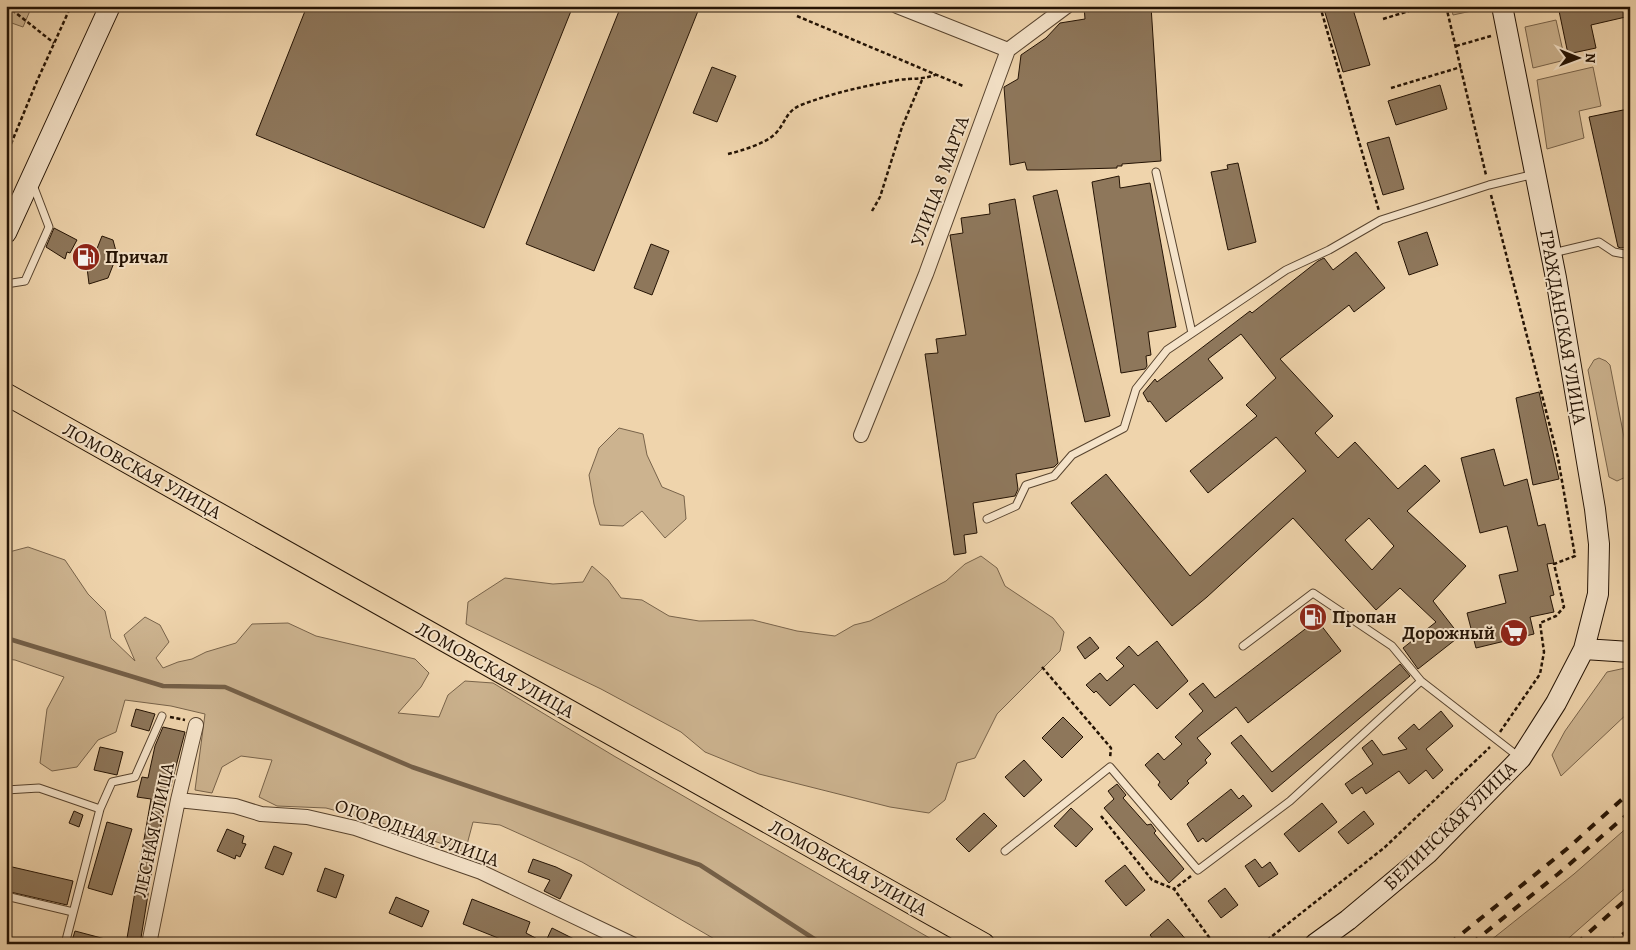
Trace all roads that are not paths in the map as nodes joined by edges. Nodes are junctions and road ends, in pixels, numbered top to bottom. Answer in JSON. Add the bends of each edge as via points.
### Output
{"nodes":[{"id":1,"x":110,"y":6,"type":"edge"},
{"id":2,"x":897,"y":6,"type":"edge"},
{"id":3,"x":1067,"y":6,"type":"edge"},
{"id":4,"x":1502,"y":6,"type":"edge"},
{"id":5,"x":1008,"y":50,"type":"junction"},
{"id":6,"x":1156,"y":172,"type":"dead end"},
{"id":7,"x":1535,"y":174,"type":"junction"},
{"id":8,"x":31,"y":180,"type":"junction"},
{"id":9,"x":6,"y":233,"type":"edge"},
{"id":10,"x":1551,"y":253,"type":"junction"},
{"id":11,"x":1630,"y":255,"type":"edge"},
{"id":12,"x":6,"y":284,"type":"edge"},
{"id":13,"x":1192,"y":333,"type":"junction"},
{"id":14,"x":6,"y":394,"type":"edge"},
{"id":15,"x":861,"y":435,"type":"dead end"},
{"id":16,"x":987,"y":519,"type":"dead end"},
{"id":17,"x":1242,"y":646,"type":"dead end"},
{"id":18,"x":1584,"y":650,"type":"junction"},
{"id":19,"x":1630,"y":652,"type":"edge"},
{"id":20,"x":1421,"y":681,"type":"junction"},
{"id":21,"x":162,"y":716,"type":"road end"},
{"id":22,"x":196,"y":725,"type":"road end"},
{"id":23,"x":1521,"y":758,"type":"junction"},
{"id":24,"x":6,"y":790,"type":"edge"},
{"id":25,"x":178,"y":800,"type":"junction"},
{"id":26,"x":100,"y":809,"type":"junction"},
{"id":27,"x":1005,"y":851,"type":"dead end"},
{"id":28,"x":6,"y":896,"type":"edge"},
{"id":29,"x":73,"y":912,"type":"junction"},
{"id":30,"x":65,"y":944,"type":"edge"},
{"id":31,"x":149,"y":944,"type":"edge"},
{"id":32,"x":632,"y":944,"type":"edge"},
{"id":33,"x":984,"y":944,"type":"edge"},
{"id":34,"x":1315,"y":944,"type":"edge"}],
"edges":[{"from":1,"to":8,"type":"main road"},
{"from":2,"to":5,"type":"street"},
{"from":3,"to":5,"type":"street"},
{"from":4,"to":7,"type":"main road","name":"ГРАЖДАНСКАЯ УЛИЦА"},
{"from":5,"to":15,"type":"street","name":"УЛИЦА 8 МАРТА","via":[[926,274]]},
{"from":6,"to":13,"type":"lane"},
{"from":7,"to":10,"type":"main road","name":"ГРАЖДАНСКАЯ УЛИЦА"},
{"from":7,"to":13,"type":"lane","via":[[1489,185],[1381,220],[1286,270]]},
{"from":8,"to":9,"type":"main road"},
{"from":8,"to":12,"type":"lane","via":[[49,228],[24,281]]},
{"from":10,"to":11,"type":"lane","via":[[1599,242],[1614,252]]},
{"from":10,"to":18,"type":"main road","name":"ГРАЖДАНСКАЯ УЛИЦА","via":[[1599,544],[1598,594]]},
{"from":13,"to":16,"type":"lane","via":[[1168,350],[1136,389],[1124,428],[1072,455],[1054,476],[1026,485],[1016,506]]},
{"from":14,"to":33,"type":"main road","name":"ЛОМОВСКАЯ УЛИЦА"},
{"from":17,"to":20,"type":"lane","via":[[1314,593],[1392,646]]},
{"from":18,"to":19,"type":"main road"},
{"from":18,"to":23,"type":"main road","name":"БЕЛИНСКАЯ УЛИЦА","via":[[1556,703]]},
{"from":20,"to":23,"type":"lane"},
{"from":20,"to":27,"type":"lane","via":[[1290,801],[1198,870],[1110,767]]},
{"from":21,"to":26,"type":"lane","via":[[135,777],[112,782]]},
{"from":22,"to":25,"type":"street","name":"ЛЕСНАЯ УЛИЦА"},
{"from":23,"to":34,"type":"main road","name":"БЕЛИНСКАЯ УЛИЦА","via":[[1428,852]]},
{"from":24,"to":26,"type":"lane","via":[[39,788]]},
{"from":25,"to":31,"type":"street","name":"ЛЕСНАЯ УЛИЦА"},
{"from":25,"to":32,"type":"street","name":"ОГОРОДНАЯ УЛИЦА","via":[[235,806],[261,814],[308,818],[355,828],[482,872]]},
{"from":26,"to":29,"type":"lane"},
{"from":28,"to":29,"type":"lane"},
{"from":29,"to":30,"type":"lane"}]}
